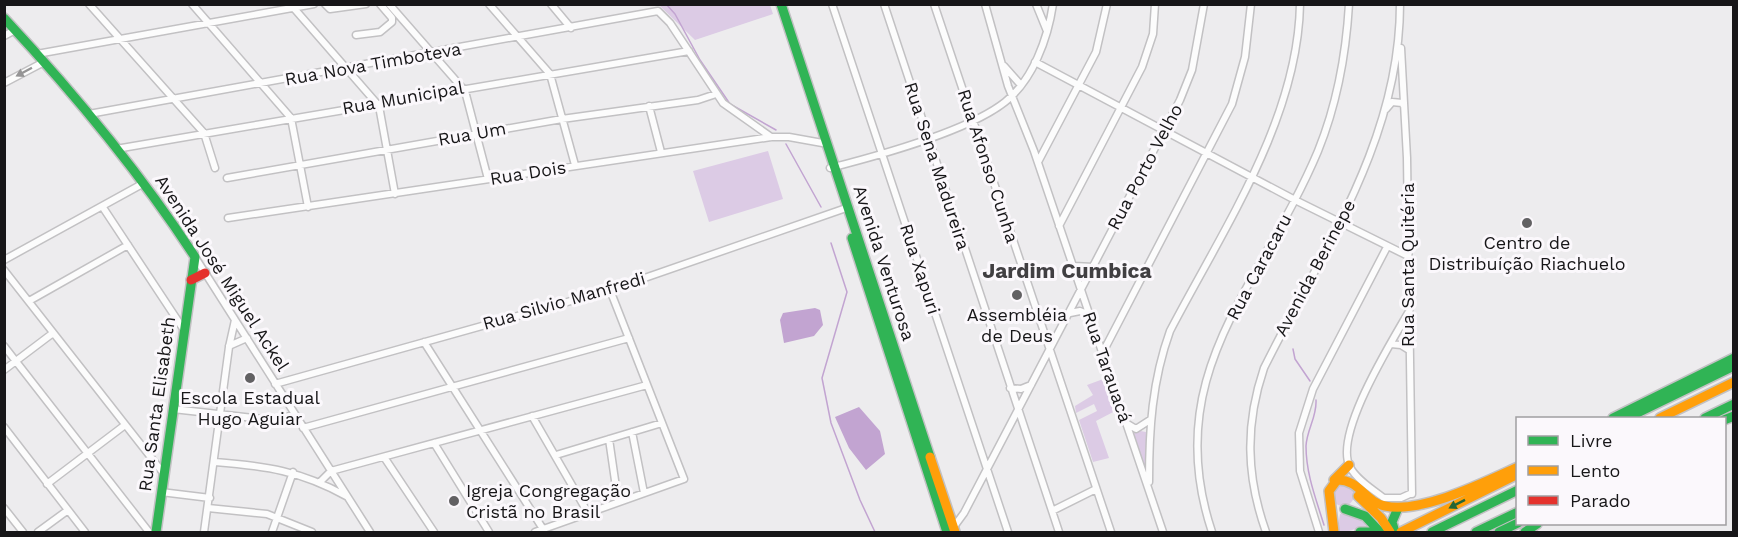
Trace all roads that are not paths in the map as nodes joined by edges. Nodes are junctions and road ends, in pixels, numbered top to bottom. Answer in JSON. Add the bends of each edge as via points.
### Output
{"nodes":[{"id":1,"x":89,"y":4,"type":"edge"},
{"id":2,"x":192,"y":4,"type":"edge"},
{"id":3,"x":314,"y":4,"type":"edge"},
{"id":4,"x":325,"y":4,"type":"edge"},
{"id":5,"x":366,"y":4,"type":"edge"},
{"id":6,"x":380,"y":4,"type":"edge"},
{"id":7,"x":389,"y":4,"type":"edge"},
{"id":8,"x":489,"y":4,"type":"edge"},
{"id":9,"x":551,"y":4,"type":"edge"},
{"id":10,"x":775,"y":4,"type":"edge"},
{"id":11,"x":781,"y":4,"type":"edge"},
{"id":12,"x":832,"y":4,"type":"edge"},
{"id":13,"x":884,"y":4,"type":"edge"},
{"id":14,"x":934,"y":4,"type":"edge"},
{"id":15,"x":985,"y":4,"type":"edge"},
{"id":16,"x":1036,"y":4,"type":"edge"},
{"id":17,"x":1053,"y":4,"type":"edge"},
{"id":18,"x":1107,"y":4,"type":"edge"},
{"id":19,"x":1155,"y":4,"type":"edge"},
{"id":20,"x":1204,"y":4,"type":"edge"},
{"id":21,"x":1251,"y":4,"type":"edge"},
{"id":22,"x":1300,"y":4,"type":"edge"},
{"id":23,"x":1349,"y":4,"type":"edge"},
{"id":24,"x":1400,"y":4,"type":"edge"},
{"id":25,"x":293,"y":6,"type":"edge"},
{"id":26,"x":4,"y":18,"type":"edge"},
{"id":27,"x":208,"y":23,"type":"junction"},
{"id":28,"x":571,"y":28,"type":"junction"},
{"id":29,"x":15,"y":30,"type":"junction"},
{"id":30,"x":1047,"y":32,"type":"junction"},
{"id":31,"x":356,"y":35,"type":"dead end"},
{"id":32,"x":4,"y":36,"type":"edge"},
{"id":33,"x":1400,"y":36,"type":"junction"},
{"id":34,"x":119,"y":38,"type":"junction"},
{"id":35,"x":519,"y":38,"type":"junction"},
{"id":36,"x":689,"y":51,"type":"junction"},
{"id":37,"x":38,"y":54,"type":"junction"},
{"id":38,"x":432,"y":54,"type":"junction"},
{"id":39,"x":44,"y":62,"type":"junction"},
{"id":40,"x":1035,"y":62,"type":"junction"},
{"id":41,"x":1004,"y":65,"type":"junction"},
{"id":42,"x":348,"y":68,"type":"junction"},
{"id":43,"x":550,"y":74,"type":"junction"},
{"id":44,"x":4,"y":83,"type":"edge"},
{"id":45,"x":260,"y":84,"type":"junction"},
{"id":46,"x":1020,"y":84,"type":"junction"},
{"id":47,"x":1079,"y":85,"type":"junction"},
{"id":48,"x":463,"y":88,"type":"junction"},
{"id":49,"x":716,"y":94,"type":"junction"},
{"id":50,"x":1013,"y":94,"type":"junction"},
{"id":51,"x":174,"y":99,"type":"junction"},
{"id":52,"x":377,"y":102,"type":"junction"},
{"id":53,"x":649,"y":106,"type":"junction"},
{"id":54,"x":1405,"y":106,"type":"junction"},
{"id":55,"x":1123,"y":107,"type":"junction"},
{"id":56,"x":1385,"y":109,"type":"junction"},
{"id":57,"x":88,"y":114,"type":"junction"},
{"id":58,"x":291,"y":118,"type":"junction"},
{"id":59,"x":562,"y":119,"type":"junction"},
{"id":60,"x":973,"y":119,"type":"junction"},
{"id":61,"x":1165,"y":131,"type":"junction"},
{"id":62,"x":204,"y":133,"type":"junction"},
{"id":63,"x":477,"y":133,"type":"junction"},
{"id":64,"x":771,"y":137,"type":"junction"},
{"id":65,"x":927,"y":138,"type":"junction"},
{"id":66,"x":824,"y":143,"type":"junction"},
{"id":67,"x":1047,"y":146,"type":"junction"},
{"id":68,"x":116,"y":149,"type":"junction"},
{"id":69,"x":387,"y":150,"type":"junction"},
{"id":70,"x":1034,"y":151,"type":"junction"},
{"id":71,"x":661,"y":152,"type":"junction"},
{"id":72,"x":882,"y":154,"type":"junction"},
{"id":73,"x":1208,"y":154,"type":"junction"},
{"id":74,"x":1038,"y":163,"type":"junction"},
{"id":75,"x":301,"y":165,"type":"junction"},
{"id":76,"x":575,"y":165,"type":"junction"},
{"id":77,"x":214,"y":168,"type":"dead end"},
{"id":78,"x":833,"y":168,"type":"junction"},
{"id":79,"x":227,"y":177,"type":"dead end"},
{"id":80,"x":1251,"y":177,"type":"junction"},
{"id":81,"x":488,"y":179,"type":"junction"},
{"id":82,"x":144,"y":183,"type":"junction"},
{"id":83,"x":395,"y":194,"type":"junction"},
{"id":84,"x":1295,"y":200,"type":"junction"},
{"id":85,"x":102,"y":206,"type":"junction"},
{"id":86,"x":1071,"y":206,"type":"junction"},
{"id":87,"x":308,"y":207,"type":"junction"},
{"id":88,"x":846,"y":208,"type":"junction"},
{"id":89,"x":1055,"y":210,"type":"junction"},
{"id":90,"x":228,"y":218,"type":"dead end"},
{"id":91,"x":1340,"y":223,"type":"junction"},
{"id":92,"x":1059,"y":226,"type":"junction"},
{"id":93,"x":128,"y":245,"type":"junction"},
{"id":94,"x":1387,"y":247,"type":"junction"},
{"id":95,"x":1408,"y":256,"type":"junction"},
{"id":96,"x":195,"y":257,"type":"junction"},
{"id":97,"x":4,"y":260,"type":"edge"},
{"id":98,"x":1074,"y":266,"type":"junction"},
{"id":99,"x":1093,"y":267,"type":"junction"},
{"id":100,"x":4,"y":270,"type":"edge"},
{"id":101,"x":205,"y":273,"type":"junction"},
{"id":102,"x":191,"y":280,"type":"junction"},
{"id":103,"x":610,"y":290,"type":"junction"},
{"id":104,"x":1082,"y":292,"type":"junction"},
{"id":105,"x":29,"y":301,"type":"junction"},
{"id":106,"x":1070,"y":312,"type":"junction"},
{"id":107,"x":1408,"y":312,"type":"junction"},
{"id":108,"x":1089,"y":315,"type":"junction"},
{"id":109,"x":236,"y":320,"type":"junction"},
{"id":110,"x":184,"y":330,"type":"junction"},
{"id":111,"x":53,"y":333,"type":"junction"},
{"id":112,"x":1110,"y":336,"type":"junction"},
{"id":113,"x":247,"y":338,"type":"junction"},
{"id":114,"x":629,"y":338,"type":"junction"},
{"id":115,"x":424,"y":342,"type":"junction"},
{"id":116,"x":1098,"y":343,"type":"junction"},
{"id":117,"x":1391,"y":344,"type":"junction"},
{"id":118,"x":4,"y":346,"type":"edge"},
{"id":119,"x":229,"y":347,"type":"junction"},
{"id":120,"x":1408,"y":350,"type":"junction"},
{"id":121,"x":1049,"y":352,"type":"junction"},
{"id":122,"x":1102,"y":354,"type":"junction"},
{"id":123,"x":1734,"y":358,"type":"edge"},
{"id":124,"x":16,"y":361,"type":"junction"},
{"id":125,"x":1734,"y":366,"type":"edge"},
{"id":126,"x":4,"y":370,"type":"edge"},
{"id":127,"x":1734,"y":382,"type":"edge"},
{"id":128,"x":275,"y":384,"type":"junction"},
{"id":129,"x":1032,"y":384,"type":"junction"},
{"id":130,"x":647,"y":385,"type":"junction"},
{"id":131,"x":452,"y":387,"type":"junction"},
{"id":132,"x":1010,"y":388,"type":"junction"},
{"id":133,"x":1734,"y":390,"type":"edge"},
{"id":134,"x":1734,"y":404,"type":"edge"},
{"id":135,"x":173,"y":409,"type":"junction"},
{"id":136,"x":1017,"y":411,"type":"junction"},
{"id":137,"x":220,"y":414,"type":"junction"},
{"id":138,"x":295,"y":415,"type":"junction"},
{"id":139,"x":532,"y":416,"type":"junction"},
{"id":140,"x":1615,"y":417,"type":"edge"},
{"id":141,"x":1629,"y":417,"type":"edge"},
{"id":142,"x":1662,"y":417,"type":"edge"},
{"id":143,"x":1679,"y":417,"type":"edge"},
{"id":144,"x":1707,"y":417,"type":"edge"},
{"id":145,"x":1150,"y":419,"type":"junction"},
{"id":146,"x":662,"y":423,"type":"junction"},
{"id":147,"x":1126,"y":423,"type":"junction"},
{"id":148,"x":124,"y":425,"type":"junction"},
{"id":149,"x":4,"y":427,"type":"edge"},
{"id":150,"x":303,"y":428,"type":"junction"},
{"id":151,"x":480,"y":430,"type":"junction"},
{"id":152,"x":632,"y":432,"type":"junction"},
{"id":153,"x":609,"y":439,"type":"junction"},
{"id":154,"x":434,"y":443,"type":"junction"},
{"id":155,"x":86,"y":453,"type":"junction"},
{"id":156,"x":556,"y":455,"type":"junction"},
{"id":157,"x":384,"y":457,"type":"junction"},
{"id":158,"x":215,"y":462,"type":"junction"},
{"id":159,"x":1349,"y":465,"type":"junction"},
{"id":160,"x":1516,"y":467,"type":"edge"},
{"id":161,"x":331,"y":471,"type":"junction"},
{"id":162,"x":986,"y":471,"type":"junction"},
{"id":163,"x":293,"y":472,"type":"junction"},
{"id":164,"x":164,"y":474,"type":"junction"},
{"id":165,"x":1516,"y":475,"type":"edge"},
{"id":166,"x":320,"y":482,"type":"junction"},
{"id":167,"x":47,"y":484,"type":"junction"},
{"id":168,"x":1332,"y":484,"type":"junction"},
{"id":169,"x":1096,"y":489,"type":"junction"},
{"id":170,"x":1149,"y":489,"type":"junction"},
{"id":171,"x":1516,"y":491,"type":"edge"},
{"id":172,"x":161,"y":492,"type":"junction"},
{"id":173,"x":1357,"y":492,"type":"junction"},
{"id":174,"x":644,"y":493,"type":"junction"},
{"id":175,"x":348,"y":497,"type":"junction"},
{"id":176,"x":210,"y":498,"type":"junction"},
{"id":177,"x":1516,"y":499,"type":"edge"},
{"id":178,"x":618,"y":501,"type":"junction"},
{"id":179,"x":1333,"y":506,"type":"junction"},
{"id":180,"x":4,"y":508,"type":"edge"},
{"id":181,"x":208,"y":508,"type":"junction"},
{"id":182,"x":1398,"y":508,"type":"junction"},
{"id":183,"x":1345,"y":509,"type":"junction"},
{"id":184,"x":68,"y":510,"type":"junction"},
{"id":185,"x":1053,"y":511,"type":"junction"},
{"id":186,"x":588,"y":513,"type":"junction"},
{"id":187,"x":1516,"y":513,"type":"edge"},
{"id":188,"x":277,"y":517,"type":"junction"},
{"id":189,"x":1516,"y":524,"type":"edge"},
{"id":190,"x":949,"y":528,"type":"edge"},
{"id":191,"x":543,"y":529,"type":"junction"},
{"id":192,"x":23,"y":532,"type":"edge"},
{"id":193,"x":38,"y":532,"type":"edge"},
{"id":194,"x":85,"y":532,"type":"edge"},
{"id":195,"x":149,"y":532,"type":"edge"},
{"id":196,"x":156,"y":532,"type":"edge"},
{"id":197,"x":204,"y":532,"type":"edge"},
{"id":198,"x":272,"y":532,"type":"edge"},
{"id":199,"x":312,"y":532,"type":"edge"},
{"id":200,"x":370,"y":532,"type":"edge"},
{"id":201,"x":434,"y":532,"type":"edge"},
{"id":202,"x":489,"y":532,"type":"edge"},
{"id":203,"x":535,"y":532,"type":"edge"},
{"id":204,"x":1008,"y":532,"type":"edge"},
{"id":205,"x":1059,"y":532,"type":"edge"},
{"id":206,"x":1111,"y":532,"type":"edge"},
{"id":207,"x":1163,"y":532,"type":"edge"},
{"id":208,"x":1212,"y":532,"type":"edge"},
{"id":209,"x":1266,"y":532,"type":"edge"},
{"id":210,"x":1319,"y":532,"type":"edge"},
{"id":211,"x":1335,"y":532,"type":"edge"},
{"id":212,"x":1360,"y":532,"type":"edge"},
{"id":213,"x":1372,"y":532,"type":"edge"},
{"id":214,"x":1380,"y":532,"type":"edge"},
{"id":215,"x":1390,"y":532,"type":"edge"},
{"id":216,"x":1395,"y":532,"type":"edge"},
{"id":217,"x":1401,"y":532,"type":"edge"},
{"id":218,"x":1432,"y":532,"type":"edge"},
{"id":219,"x":1449,"y":532,"type":"edge"},
{"id":220,"x":1476,"y":532,"type":"edge"},
{"id":221,"x":1499,"y":532,"type":"edge"}],
"edges":[{"from":1,"to":34,"type":"street"},
{"from":2,"to":27,"type":"street"},
{"from":3,"to":25,"type":"street"},
{"from":4,"to":5,"type":"street","via":[[330,9]]},
{"from":6,"to":31,"type":"street","via":[[393,22],[381,32]]},
{"from":7,"to":38,"type":"street"},
{"from":8,"to":35,"type":"street"},
{"from":9,"to":28,"type":"street"},
{"from":10,"to":66,"type":"main road","name":"Avenida Venturosa"},
{"from":11,"to":66,"type":"main road","name":"Avenida Venturosa"},
{"from":12,"to":72,"type":"street","name":"Rua Xapuri"},
{"from":13,"to":65,"type":"street","name":"Rua Sena Madureira"},
{"from":14,"to":60,"type":"street","name":"Rua Afonso Cunha"},
{"from":15,"to":41,"type":"street","name":"Rua Tarauacá"},
{"from":16,"to":30,"type":"street"},
{"from":17,"to":30,"type":"street"},
{"from":18,"to":47,"type":"street","via":[[1101,38]]},
{"from":19,"to":55,"type":"street","via":[[1150,45]]},
{"from":20,"to":61,"type":"street","name":"Rua Porto Velho","via":[[1192,70]]},
{"from":21,"to":73,"type":"street","via":[[1240,78]]},
{"from":22,"to":80,"type":"street","via":[[1285,98]]},
{"from":23,"to":84,"type":"street","name":"Rua Caracaru","via":[[1334,102]]},
{"from":24,"to":33,"type":"street","name":"Avenida Berinepe"},
{"from":25,"to":27,"type":"street"},
{"from":25,"to":42,"type":"street"},
{"from":26,"to":29,"type":"main road","name":"Avenida José Miguel Ackel"},
{"from":27,"to":34,"type":"street"},
{"from":27,"to":45,"type":"street"},
{"from":28,"to":35,"type":"street","name":"Rua Nova Timboteva"},
{"from":28,"to":36,"type":"street","name":"Rua Nova Timboteva","via":[[658,11]]},
{"from":29,"to":32,"type":"street"},
{"from":29,"to":37,"type":"main road","name":"Avenida José Miguel Ackel"},
{"from":30,"to":40,"type":"street"},
{"from":33,"to":54,"type":"street","name":"Rua Santa Quitéria"},
{"from":33,"to":56,"type":"street","name":"Avenida Berinepe"},
{"from":34,"to":37,"type":"street"},
{"from":34,"to":51,"type":"street"},
{"from":35,"to":38,"type":"street","name":"Rua Nova Timboteva"},
{"from":35,"to":43,"type":"street"},
{"from":36,"to":43,"type":"street","name":"Rua Municipal"},
{"from":36,"to":49,"type":"street"},
{"from":37,"to":39,"type":"main road","name":"Avenida José Miguel Ackel"},
{"from":38,"to":42,"type":"street","name":"Rua Nova Timboteva"},
{"from":38,"to":48,"type":"street"},
{"from":39,"to":44,"type":"street","one_way":true},
{"from":39,"to":57,"type":"main road","name":"Avenida José Miguel Ackel"},
{"from":40,"to":46,"type":"street"},
{"from":40,"to":47,"type":"street"},
{"from":41,"to":46,"type":"street","name":"Rua Tarauacá"},
{"from":41,"to":50,"type":"street","name":"Rua Tarauacá"},
{"from":42,"to":45,"type":"street","name":"Rua Nova Timboteva"},
{"from":42,"to":52,"type":"street"},
{"from":43,"to":48,"type":"street","name":"Rua Municipal"},
{"from":43,"to":59,"type":"street"},
{"from":45,"to":51,"type":"street","name":"Rua Nova Timboteva"},
{"from":45,"to":58,"type":"street"},
{"from":46,"to":50,"type":"street"},
{"from":47,"to":55,"type":"street"},
{"from":47,"to":67,"type":"street"},
{"from":48,"to":52,"type":"street","name":"Rua Municipal"},
{"from":48,"to":63,"type":"street"},
{"from":49,"to":53,"type":"street","name":"Rua Um"},
{"from":49,"to":64,"type":"street","via":[[731,110]]},
{"from":50,"to":60,"type":"street"},
{"from":50,"to":70,"type":"street","name":"Rua Tarauacá"},
{"from":51,"to":57,"type":"street","name":"Rua Nova Timboteva"},
{"from":51,"to":62,"type":"street"},
{"from":52,"to":58,"type":"street","name":"Rua Municipal"},
{"from":52,"to":69,"type":"street"},
{"from":53,"to":59,"type":"street","name":"Rua Um"},
{"from":53,"to":71,"type":"street"},
{"from":54,"to":56,"type":"street","via":[[1392,102]]},
{"from":54,"to":95,"type":"street","name":"Rua Santa Quitéria"},
{"from":55,"to":61,"type":"street"},
{"from":55,"to":86,"type":"street"},
{"from":56,"to":91,"type":"street","name":"Avenida Berinepe","via":[[1371,155]]},
{"from":57,"to":68,"type":"main road","name":"Avenida José Miguel Ackel"},
{"from":58,"to":62,"type":"street","name":"Rua Municipal"},
{"from":58,"to":75,"type":"street"},
{"from":59,"to":63,"type":"street","name":"Rua Um"},
{"from":59,"to":76,"type":"street"},
{"from":60,"to":65,"type":"street"},
{"from":60,"to":121,"type":"street","name":"Rua Afonso Cunha"},
{"from":61,"to":73,"type":"street"},
{"from":61,"to":99,"type":"street","name":"Rua Porto Velho"},
{"from":62,"to":68,"type":"street","name":"Rua Municipal"},
{"from":62,"to":77,"type":"street"},
{"from":63,"to":69,"type":"street","name":"Rua Um"},
{"from":63,"to":81,"type":"street"},
{"from":64,"to":66,"type":"street","name":"Rua Dois"},
{"from":64,"to":71,"type":"street","name":"Rua Dois"},
{"from":65,"to":72,"type":"street"},
{"from":65,"to":132,"type":"street","name":"Rua Sena Madureira"},
{"from":66,"to":78,"type":"main road","name":"Avenida Venturosa"},
{"from":67,"to":70,"type":"street"},
{"from":67,"to":74,"type":"street"},
{"from":68,"to":82,"type":"main road","name":"Avenida José Miguel Ackel"},
{"from":69,"to":75,"type":"street","name":"Rua Um"},
{"from":69,"to":83,"type":"street"},
{"from":70,"to":74,"type":"street","name":"Rua Tarauacá"},
{"from":71,"to":76,"type":"street","name":"Rua Dois"},
{"from":72,"to":78,"type":"street"},
{"from":72,"to":162,"type":"street","name":"Rua Xapuri"},
{"from":73,"to":80,"type":"street"},
{"from":73,"to":112,"type":"street"},
{"from":74,"to":89,"type":"street","name":"Rua Tarauacá"},
{"from":75,"to":79,"type":"street","name":"Rua Um"},
{"from":75,"to":87,"type":"street"},
{"from":76,"to":81,"type":"street","name":"Rua Dois"},
{"from":78,"to":88,"type":"main road","name":"Avenida Venturosa"},
{"from":80,"to":84,"type":"street"},
{"from":80,"to":145,"type":"street","via":[[1170,331],[1156,379]]},
{"from":81,"to":83,"type":"street","name":"Rua Dois"},
{"from":82,"to":85,"type":"street"},
{"from":82,"to":96,"type":"main road","name":"Avenida José Miguel Ackel"},
{"from":83,"to":87,"type":"street","name":"Rua Dois"},
{"from":84,"to":91,"type":"street"},
{"from":84,"to":208,"type":"street","name":"Rua Caracaru","via":[[1216,348],[1203,385],[1197,465]]},
{"from":85,"to":93,"type":"street"},
{"from":85,"to":97,"type":"street"},
{"from":86,"to":89,"type":"street"},
{"from":86,"to":92,"type":"street"},
{"from":87,"to":90,"type":"street","name":"Rua Dois"},
{"from":88,"to":103,"type":"street","name":"Rua Silvio Manfredi"},
{"from":88,"to":190,"type":"main road","name":"Avenida Venturosa"},
{"from":89,"to":92,"type":"street","name":"Rua Tarauacá"},
{"from":91,"to":94,"type":"street"},
{"from":91,"to":209,"type":"street","name":"Avenida Berinepe","via":[[1264,368],[1252,408],[1249,462]]},
{"from":92,"to":98,"type":"street","name":"Rua Tarauacá"},
{"from":93,"to":105,"type":"street"},
{"from":93,"to":110,"type":"street"},
{"from":94,"to":95,"type":"street"},
{"from":94,"to":210,"type":"street","via":[[1313,389],[1299,433],[1300,471]]},
{"from":95,"to":107,"type":"street","name":"Rua Santa Quitéria"},
{"from":96,"to":101,"type":"street","name":"Avenida José Miguel Ackel"},
{"from":96,"to":102,"type":"main road","name":"Rua Santa Elisabeth"},
{"from":98,"to":99,"type":"street"},
{"from":98,"to":104,"type":"street","name":"Rua Tarauacá"},
{"from":99,"to":104,"type":"street","name":"Rua Porto Velho"},
{"from":100,"to":105,"type":"street"},
{"from":101,"to":102,"type":"main road"},
{"from":101,"to":109,"type":"street","name":"Avenida José Miguel Ackel"},
{"from":102,"to":110,"type":"main road","name":"Rua Santa Elisabeth"},
{"from":103,"to":114,"type":"street"},
{"from":103,"to":115,"type":"street","name":"Rua Silvio Manfredi"},
{"from":104,"to":106,"type":"street","name":"Rua Porto Velho"},
{"from":104,"to":108,"type":"street","name":"Rua Tarauacá"},
{"from":105,"to":111,"type":"street"},
{"from":106,"to":108,"type":"street"},
{"from":106,"to":121,"type":"street","name":"Rua Porto Velho"},
{"from":107,"to":117,"type":"street"},
{"from":107,"to":120,"type":"street","name":"Rua Santa Quitéria"},
{"from":108,"to":116,"type":"street","name":"Rua Tarauacá"},
{"from":109,"to":113,"type":"street","name":"Avenida José Miguel Ackel"},
{"from":109,"to":119,"type":"street"},
{"from":110,"to":135,"type":"main road","name":"Rua Santa Elisabeth"},
{"from":111,"to":124,"type":"street"},
{"from":111,"to":148,"type":"street"},
{"from":112,"to":116,"type":"street"},
{"from":112,"to":122,"type":"street"},
{"from":113,"to":119,"type":"street"},
{"from":113,"to":128,"type":"street","name":"Avenida José Miguel Ackel"},
{"from":114,"to":130,"type":"street"},
{"from":114,"to":131,"type":"street"},
{"from":115,"to":128,"type":"street","name":"Rua Silvio Manfredi"},
{"from":115,"to":131,"type":"street"},
{"from":116,"to":122,"type":"street","name":"Rua Tarauacá"},
{"from":117,"to":120,"type":"street"},
{"from":117,"to":159,"type":"street","via":[[1353,418],[1348,437]]},
{"from":118,"to":124,"type":"street"},
{"from":119,"to":137,"type":"street"},
{"from":120,"to":159,"type":"street","name":"Rua Santa Quitéria","via":[[1412,494],[1384,498]]},
{"from":121,"to":129,"type":"street","name":"Rua Porto Velho"},
{"from":121,"to":169,"type":"street","name":"Rua Afonso Cunha"},
{"from":122,"to":147,"type":"street","name":"Rua Tarauacá"},
{"from":123,"to":140,"type":"main road"},
{"from":124,"to":126,"type":"street"},
{"from":124,"to":155,"type":"street"},
{"from":125,"to":141,"type":"main road"},
{"from":127,"to":142,"type":"main road"},
{"from":128,"to":138,"type":"street","name":"Avenida José Miguel Ackel"},
{"from":129,"to":132,"type":"street"},
{"from":129,"to":136,"type":"street","name":"Rua Porto Velho"},
{"from":130,"to":139,"type":"street"},
{"from":130,"to":146,"type":"street"},
{"from":131,"to":150,"type":"street"},
{"from":131,"to":151,"type":"street"},
{"from":132,"to":136,"type":"street","name":"Rua Sena Madureira"},
{"from":133,"to":143,"type":"main road"},
{"from":134,"to":144,"type":"main road"},
{"from":135,"to":137,"type":"street"},
{"from":135,"to":164,"type":"main road","name":"Rua Santa Elisabeth"},
{"from":136,"to":162,"type":"street","name":"Rua Porto Velho"},
{"from":136,"to":185,"type":"street","name":"Rua Sena Madureira"},
{"from":137,"to":138,"type":"street","via":[[272,420]]},
{"from":137,"to":158,"type":"street"},
{"from":138,"to":150,"type":"street","name":"Avenida José Miguel Ackel"},
{"from":139,"to":151,"type":"street"},
{"from":139,"to":156,"type":"street"},
{"from":145,"to":147,"type":"street","via":[[1136,429]]},
{"from":145,"to":170,"type":"street"},
{"from":146,"to":152,"type":"street"},
{"from":146,"to":174,"type":"street","via":[[683,481]]},
{"from":147,"to":170,"type":"street","name":"Rua Tarauacá"},
{"from":148,"to":155,"type":"street"},
{"from":148,"to":164,"type":"street"},
{"from":149,"to":167,"type":"street"},
{"from":150,"to":161,"type":"street","name":"Avenida José Miguel Ackel"},
{"from":151,"to":154,"type":"street"},
{"from":151,"to":191,"type":"street"},
{"from":152,"to":153,"type":"street"},
{"from":152,"to":174,"type":"street"},
{"from":153,"to":156,"type":"street"},
{"from":153,"to":178,"type":"street"},
{"from":154,"to":157,"type":"street"},
{"from":154,"to":202,"type":"street"},
{"from":155,"to":167,"type":"street"},
{"from":155,"to":195,"type":"street"},
{"from":156,"to":186,"type":"street"},
{"from":157,"to":161,"type":"street"},
{"from":157,"to":201,"type":"street"},
{"from":158,"to":163,"type":"street"},
{"from":158,"to":176,"type":"street"},
{"from":159,"to":168,"type":"main road"},
{"from":160,"to":182,"type":"main road","via":[[1473,487]]},
{"from":161,"to":166,"type":"street"},
{"from":161,"to":175,"type":"street","name":"Avenida José Miguel Ackel"},
{"from":162,"to":190,"type":"street","name":"Rua Porto Velho","via":[[964,513]]},
{"from":162,"to":204,"type":"street","name":"Rua Xapuri"},
{"from":163,"to":166,"type":"street"},
{"from":163,"to":188,"type":"street"},
{"from":164,"to":172,"type":"main road","name":"Rua Santa Elisabeth"},
{"from":165,"to":217,"type":"main road","one_way":true},
{"from":166,"to":175,"type":"street"},
{"from":167,"to":184,"type":"street"},
{"from":168,"to":173,"type":"main road","via":[[1344,479]]},
{"from":168,"to":179,"type":"main road","via":[[1328,495]]},
{"from":169,"to":185,"type":"street"},
{"from":169,"to":206,"type":"street","name":"Rua Afonso Cunha"},
{"from":170,"to":207,"type":"street","name":"Rua Tarauacá"},
{"from":171,"to":218,"type":"main road"},
{"from":172,"to":176,"type":"street"},
{"from":172,"to":196,"type":"main road","name":"Rua Santa Elisabeth"},
{"from":173,"to":182,"type":"main road","via":[[1378,504]]},
{"from":173,"to":183,"type":"main road","via":[[1353,506]]},
{"from":173,"to":215,"type":"main road"},
{"from":174,"to":178,"type":"street"},
{"from":175,"to":200,"type":"street","name":"Avenida José Miguel Ackel"},
{"from":176,"to":181,"type":"street"},
{"from":177,"to":219,"type":"main road"},
{"from":178,"to":186,"type":"street"},
{"from":179,"to":183,"type":"main road"},
{"from":179,"to":211,"type":"main road"},
{"from":180,"to":192,"type":"street"},
{"from":181,"to":188,"type":"street"},
{"from":181,"to":197,"type":"street"},
{"from":182,"to":216,"type":"main road","via":[[1392,522]]},
{"from":183,"to":214,"type":"main road","via":[[1365,516]]},
{"from":184,"to":193,"type":"street"},
{"from":184,"to":194,"type":"street"},
{"from":185,"to":205,"type":"street","name":"Rua Sena Madureira"},
{"from":186,"to":191,"type":"street"},
{"from":187,"to":220,"type":"main road"},
{"from":188,"to":198,"type":"street"},
{"from":188,"to":199,"type":"street"},
{"from":189,"to":221,"type":"main road"},
{"from":191,"to":203,"type":"street"},
{"from":212,"to":213,"type":"main road"}]}
